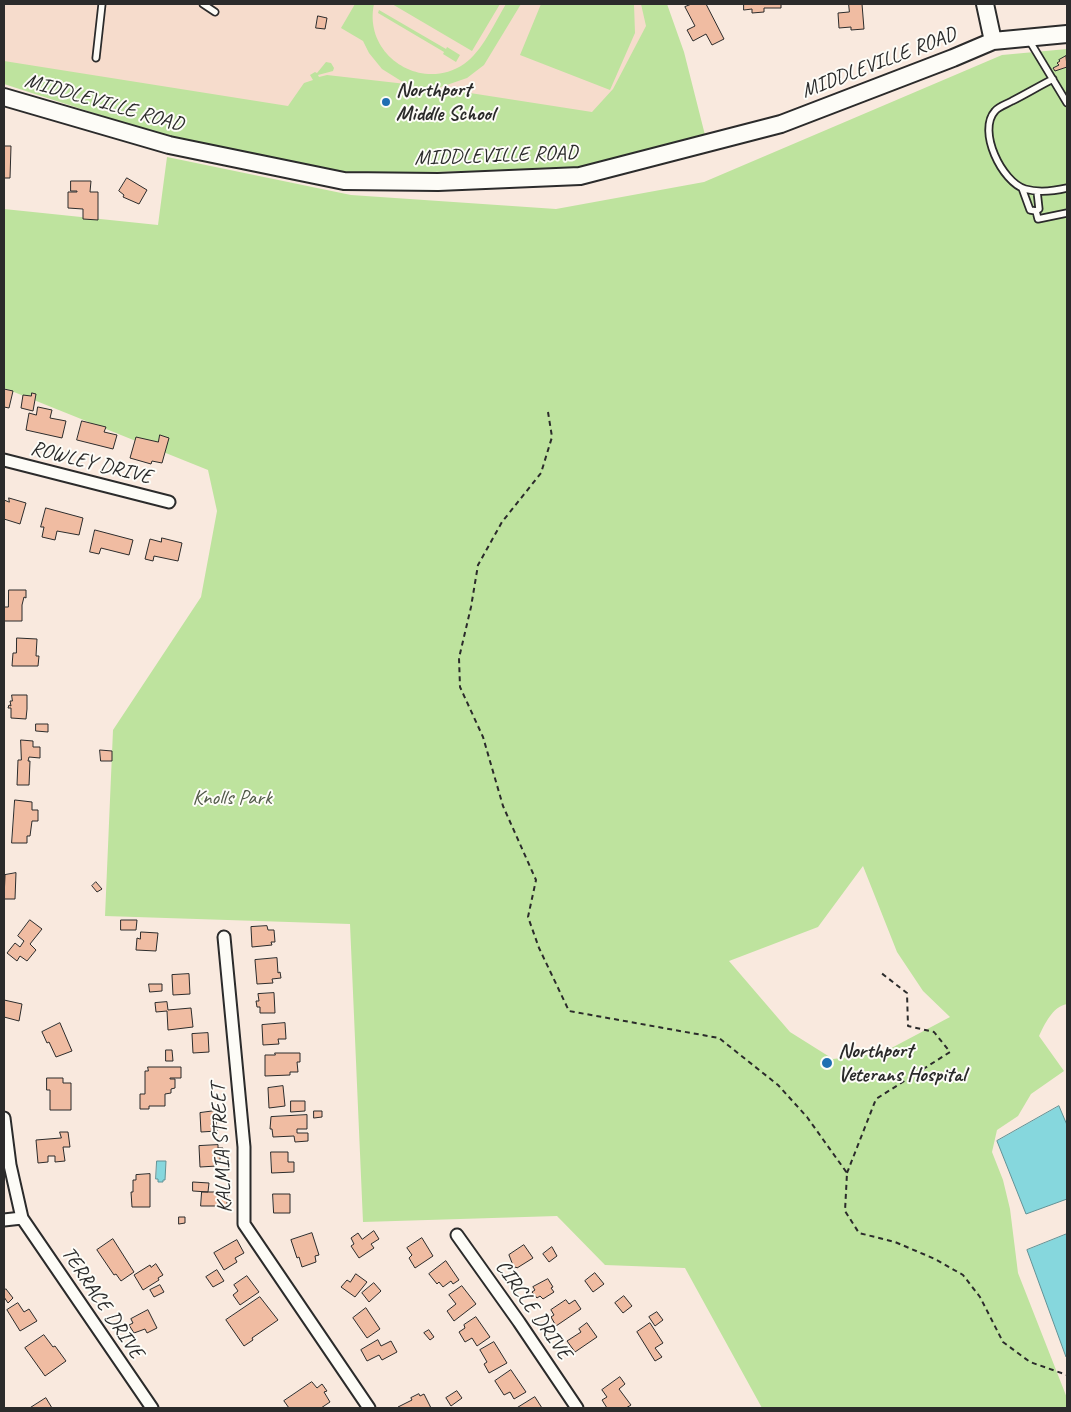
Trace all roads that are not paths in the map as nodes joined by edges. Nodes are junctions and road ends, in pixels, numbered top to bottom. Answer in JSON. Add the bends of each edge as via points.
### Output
{"nodes":[{"id":1,"x":102,"y":4,"type":"edge"},
{"id":2,"x":203,"y":4,"type":"edge"},
{"id":3,"x":985,"y":4,"type":"edge"},
{"id":4,"x":215,"y":12,"type":"dead end"},
{"id":5,"x":1067,"y":34,"type":"edge"},
{"id":6,"x":1028,"y":38,"type":"junction"},
{"id":7,"x":992,"y":41,"type":"junction"},
{"id":8,"x":96,"y":58,"type":"dead end"},
{"id":9,"x":1053,"y":79,"type":"junction"},
{"id":10,"x":4,"y":97,"type":"edge"},
{"id":11,"x":1067,"y":103,"type":"edge"},
{"id":12,"x":1022,"y":188,"type":"junction"},
{"id":13,"x":1067,"y":188,"type":"edge"},
{"id":14,"x":1037,"y":191,"type":"junction"},
{"id":15,"x":1036,"y":211,"type":"junction"},
{"id":16,"x":1067,"y":213,"type":"edge"},
{"id":17,"x":4,"y":460,"type":"edge"},
{"id":18,"x":169,"y":502,"type":"dead end"},
{"id":19,"x":224,"y":937,"type":"dead end"},
{"id":20,"x":4,"y":1118,"type":"edge"},
{"id":21,"x":22,"y":1218,"type":"junction"},
{"id":22,"x":4,"y":1220,"type":"edge"},
{"id":23,"x":456,"y":1234,"type":"dead end"},
{"id":24,"x":152,"y":1408,"type":"edge"},
{"id":25,"x":369,"y":1408,"type":"edge"},
{"id":26,"x":577,"y":1408,"type":"edge"}],
"edges":[{"from":1,"to":8,"type":"lane"},
{"from":2,"to":4,"type":"lane"},
{"from":3,"to":7,"type":"street"},
{"from":5,"to":6,"type":"street","name":"MIDDLEVILLE ROAD"},
{"from":6,"to":7,"type":"street","name":"MIDDLEVILLE ROAD"},
{"from":6,"to":9,"type":"lane"},
{"from":7,"to":10,"type":"street","name":"MIDDLEVILLE ROAD","via":[[781,124],[580,176],[438,182],[344,181],[169,145]]},
{"from":9,"to":11,"type":"lane"},
{"from":9,"to":12,"type":"lane","via":[[996,110],[991,121],[990,137],[995,158]]},
{"from":12,"to":14,"type":"lane"},
{"from":12,"to":15,"type":"lane","via":[[1030,210]]},
{"from":13,"to":14,"type":"lane"},
{"from":14,"to":15,"type":"lane"},
{"from":15,"to":16,"type":"lane","via":[[1038,219]]},
{"from":17,"to":18,"type":"street","name":"ROWLEY DRIVE"},
{"from":19,"to":25,"type":"street","name":"KALMIA STREET","via":[[244,1148],[244,1224]]},
{"from":20,"to":21,"type":"street","via":[[10,1166]]},
{"from":21,"to":22,"type":"street"},
{"from":21,"to":24,"type":"street","name":"TERRACE DRIVE"},
{"from":23,"to":26,"type":"street","name":"CIRCLE DRIVE"}]}
